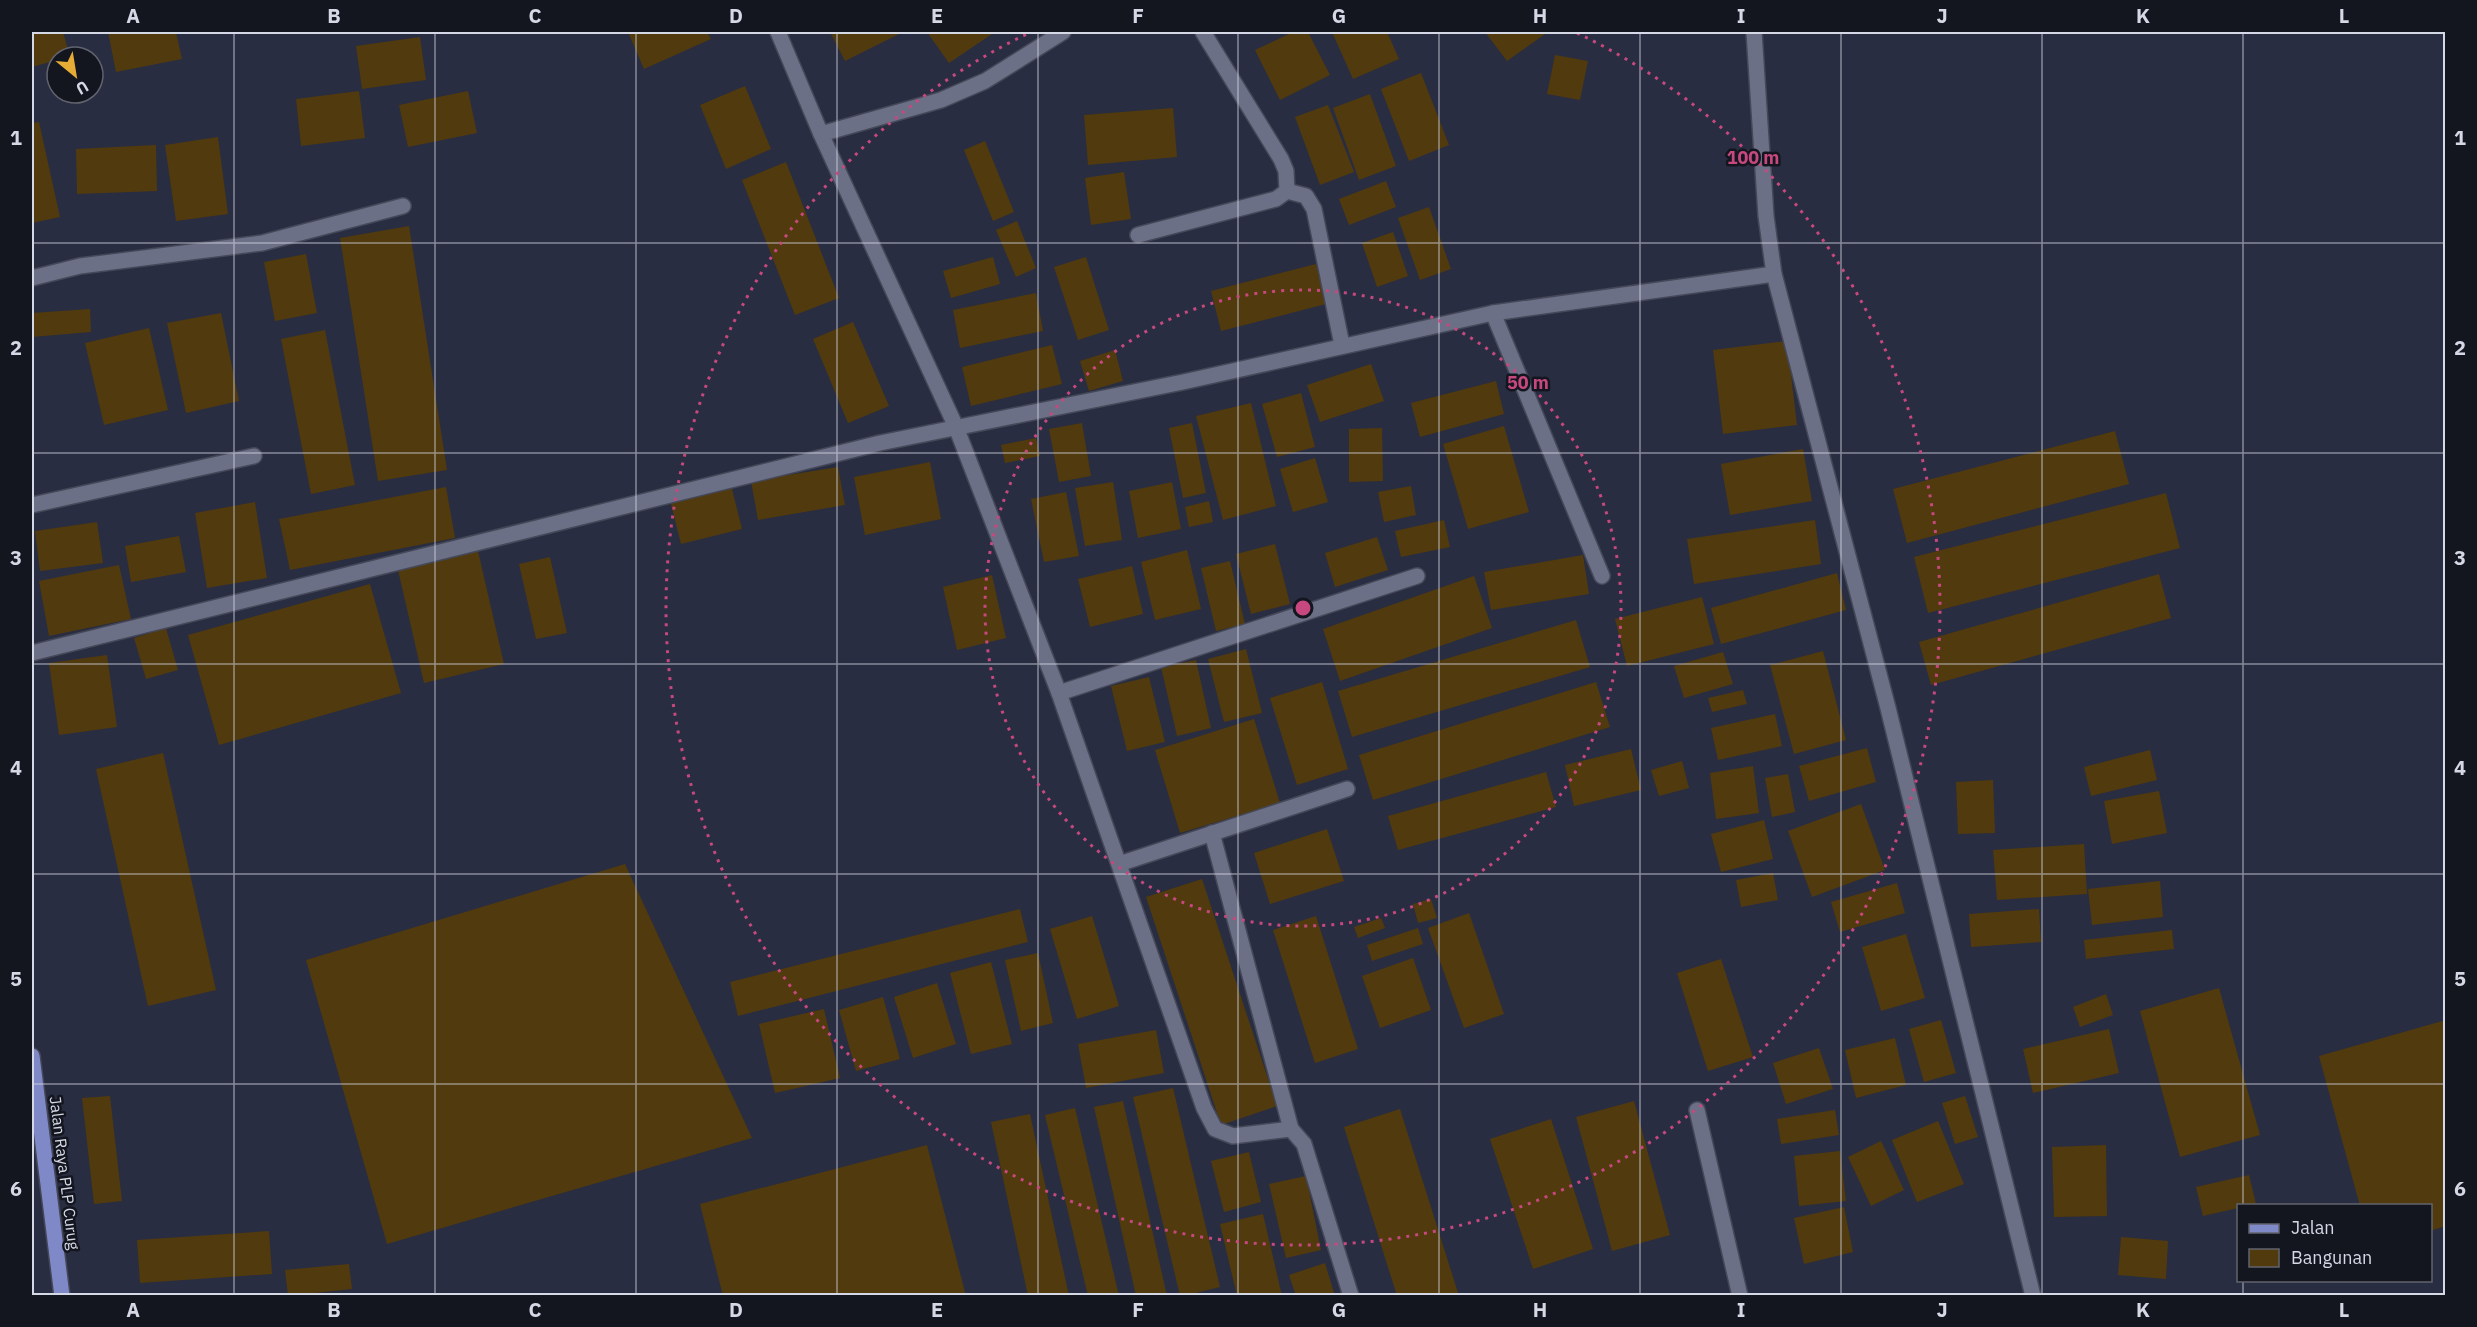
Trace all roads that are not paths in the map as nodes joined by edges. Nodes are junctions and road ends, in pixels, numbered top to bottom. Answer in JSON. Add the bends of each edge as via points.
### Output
{"nodes":[{"id":1,"x":778,"y":32,"type":"edge"},
{"id":2,"x":1064,"y":32,"type":"edge"},
{"id":3,"x":1203,"y":32,"type":"edge"},
{"id":4,"x":1754,"y":32,"type":"edge"},
{"id":5,"x":821,"y":134,"type":"junction"},
{"id":6,"x":1287,"y":191,"type":"junction"},
{"id":7,"x":403,"y":206,"type":"dead end"},
{"id":8,"x":1138,"y":235,"type":"dead end"},
{"id":9,"x":1774,"y":274,"type":"junction"},
{"id":10,"x":32,"y":278,"type":"edge"},
{"id":11,"x":1493,"y":313,"type":"junction"},
{"id":12,"x":1342,"y":345,"type":"junction"},
{"id":13,"x":956,"y":427,"type":"junction"},
{"id":14,"x":254,"y":456,"type":"dead end"},
{"id":15,"x":32,"y":505,"type":"edge"},
{"id":16,"x":1417,"y":576,"type":"dead end"},
{"id":17,"x":1602,"y":576,"type":"dead end"},
{"id":18,"x":32,"y":653,"type":"edge"},
{"id":19,"x":1059,"y":693,"type":"junction"},
{"id":20,"x":1347,"y":789,"type":"dead end"},
{"id":21,"x":1212,"y":833,"type":"junction"},
{"id":22,"x":1119,"y":864,"type":"junction"},
{"id":23,"x":32,"y":1056,"type":"edge"},
{"id":24,"x":1697,"y":1110,"type":"dead end"},
{"id":25,"x":1291,"y":1129,"type":"junction"},
{"id":26,"x":62,"y":1296,"type":"edge"},
{"id":27,"x":1351,"y":1296,"type":"edge"},
{"id":28,"x":1740,"y":1296,"type":"edge"},
{"id":29,"x":2033,"y":1296,"type":"edge"}],
"edges":[{"from":1,"to":5,"type":"street"},
{"from":2,"to":5,"type":"street","via":[[985,81],[950,96]]},
{"from":3,"to":6,"type":"street","via":[[1281,159]]},
{"from":4,"to":9,"type":"street","via":[[1766,216]]},
{"from":5,"to":13,"type":"street"},
{"from":6,"to":8,"type":"street","via":[[1276,198]]},
{"from":6,"to":12,"type":"street","via":[[1306,196],[1314,209]]},
{"from":7,"to":10,"type":"street","via":[[262,243],[81,266]]},
{"from":9,"to":11,"type":"street"},
{"from":9,"to":29,"type":"street","via":[[1885,697]]},
{"from":11,"to":12,"type":"street"},
{"from":11,"to":17,"type":"street"},
{"from":12,"to":13,"type":"street","via":[[1183,382]]},
{"from":13,"to":18,"type":"street"},
{"from":13,"to":19,"type":"street"},
{"from":14,"to":15,"type":"street"},
{"from":16,"to":19,"type":"street"},
{"from":19,"to":22,"type":"street"},
{"from":20,"to":21,"type":"street"},
{"from":21,"to":22,"type":"street"},
{"from":21,"to":25,"type":"street"},
{"from":22,"to":25,"type":"street","via":[[1204,1108],[1215,1129],[1233,1136]]},
{"from":23,"to":26,"type":"main road","name":"Jalan Raya PLP Curug"},
{"from":24,"to":28,"type":"street"},
{"from":25,"to":27,"type":"street","via":[[1304,1144],[1312,1165]]}]}
